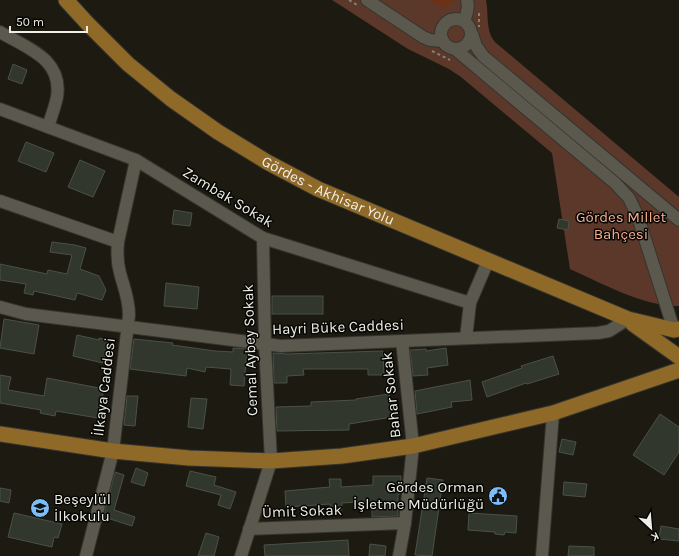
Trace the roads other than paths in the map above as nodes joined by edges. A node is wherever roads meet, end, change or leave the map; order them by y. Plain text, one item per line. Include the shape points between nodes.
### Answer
1 (66, 0) edge
2 (467, 0) edge
3 (364, 4) edge
4 (464, 21) junction
5 (0, 32) edge
6 (472, 34) junction
7 (443, 41) junction
8 (455, 49) junction
9 (0, 109) edge
10 (48, 127) junction
11 (136, 160) junction
12 (0, 201) edge
13 (660, 204) junction
14 (638, 217) junction
15 (679, 220) edge
16 (263, 238) junction
17 (118, 242) junction
18 (488, 261) junction
19 (470, 303) junction
20 (0, 307) edge
21 (628, 320) junction
22 (128, 327) junction
23 (676, 330) edge
24 (466, 338) junction
25 (402, 341) junction
26 (265, 345) junction
27 (674, 353) edge
28 (679, 370) edge
29 (659, 376) junction
30 (553, 413) junction
31 (0, 434) edge
32 (413, 446) junction
33 (113, 451) junction
34 (271, 461) junction
35 (405, 523) junction
36 (249, 529) junction
37 (86, 556) edge
38 (241, 556) edge
39 (399, 556) edge
40 (542, 556) edge

1 - 18 main road, Gördes - Akhisar Yolu via 128,64 171,99 218,132 318,189
2 - 4 street
3 - 7 street via 423,37
4 - 6 street
4 - 7 street via 454,19 446,23 441,32
5 - 10 street via 42,56 51,65 58,86
6 - 8 street via 468,43
6 - 13 street via 483,56
7 - 8 street
8 - 14 street via 615,183 629,198
9 - 10 street, Zambak Sokak
10 - 11 street, Zambak Sokak
11 - 16 street, Zambak Sokak
11 - 17 street, İlkaya Caddesi
12 - 17 street
13 - 14 street via 643,204 638,210
13 - 15 street
14 - 23 street
16 - 19 street, Zambak Sokak
16 - 26 street, Cemal Aybey Sokak
17 - 22 street, İlkaya Caddesi via 117,258 129,302
18 - 19 street
18 - 21 main road, Gördes - Akhisar Yolu
19 - 24 street
20 - 22 street, Hayri Büke Caddesi via 26,314
21 - 23 main road, Gördes - Akhisar Yolu
21 - 24 street, Hayri Büke Caddesi via 609,331 598,333
21 - 27 main road, Gördes - Akhisar Yolu
22 - 26 street, Hayri Büke Caddesi
22 - 33 street, İlkaya Caddesi
23 - 27 main road via 667,332 664,338
24 - 25 street, Hayri Büke Caddesi
25 - 26 street, Hayri Büke Caddesi
25 - 32 street, Bahar Sokak
26 - 34 street, Cemal Aybey Sokak
27 - 29 main road via 672,365
28 - 29 main road
29 - 30 main road
30 - 32 main road
30 - 40 street
31 - 33 main road
32 - 34 main road via 342,456
32 - 35 street, Bahar Sokak
33 - 34 main road via 189,458
33 - 37 street, İlkaya Caddesi
34 - 36 street
35 - 36 street, Ümit Sokak
35 - 39 street, Bahar Sokak
36 - 38 street

